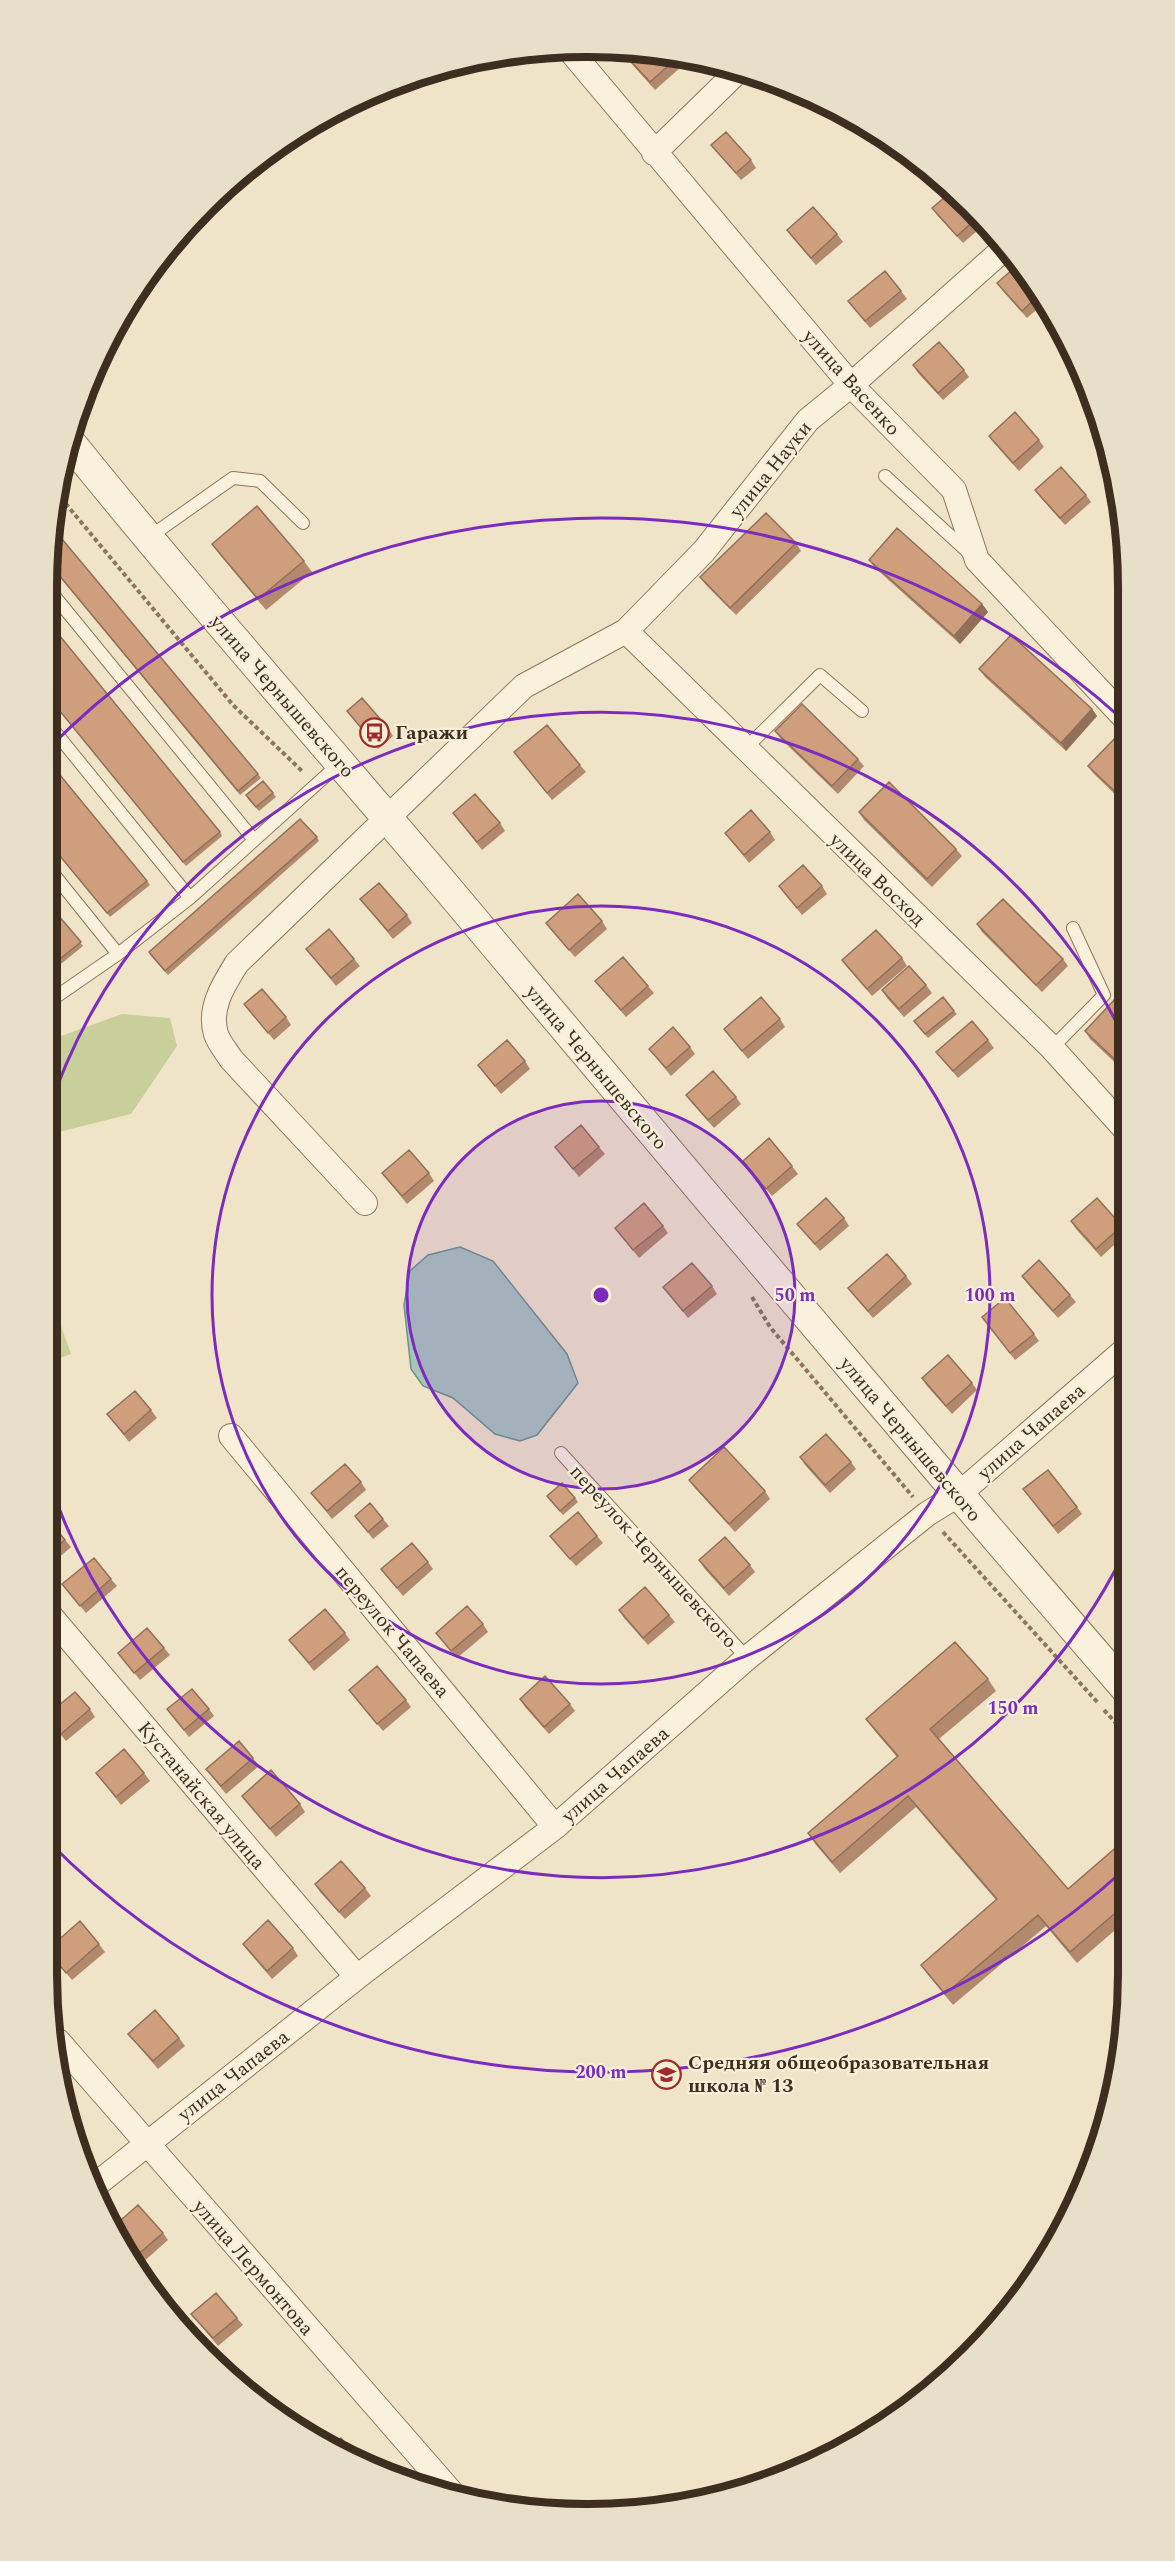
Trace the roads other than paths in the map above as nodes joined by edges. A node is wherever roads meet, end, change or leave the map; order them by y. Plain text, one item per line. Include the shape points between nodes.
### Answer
1 (576, 57) edge
2 (732, 77) edge
3 (654, 153) junction
4 (999, 254) edge
5 (851, 385) junction
6 (75, 449) edge
7 (885, 476) dead end
8 (303, 523) dead end
9 (147, 538) junction
10 (977, 560) junction
11 (57, 600) edge
12 (627, 631) junction
13 (862, 711) dead end
14 (1118, 711) edge
15 (57, 735) edge
16 (745, 749) junction
17 (341, 762) junction
18 (388, 819) junction
19 (254, 840) junction
20 (57, 879) edge
21 (190, 898) junction
22 (1073, 928) dead end
23 (118, 954) junction
24 (57, 996) edge
25 (1052, 1048) junction
26 (1118, 1121) edge
27 (365, 1203) dead end
28 (1118, 1356) edge
29 (231, 1436) dead end
30 (561, 1453) dead end
31 (958, 1495) junction
32 (57, 1625) edge
33 (747, 1658) junction
34 (1118, 1679) edge
35 (555, 1827) junction
36 (357, 1977) junction
37 (63, 2047) edge
38 (145, 2144) junction
39 (99, 2182) edge
40 (444, 2484) edge

1 - 3 street, улица Васенко
2 - 3 street
3 - 5 street, улица Васенко
4 - 5 street, улица Науки
5 - 10 street, улица Васенко via 954,490
5 - 12 street, улица Науки via 808,420 704,551
6 - 9 street, улица Чернышевского
7 - 10 lane
8 - 9 lane via 260,481 234,478
9 - 17 street, улица Чернышевского
10 - 14 street, улица Васенко
11 - 19 lane
12 - 16 street, улица Восход
12 - 18 street, улица Науки via 524,686
13 - 16 lane via 820,675
15 - 21 lane
16 - 25 street, улица Восход
17 - 18 street, улица Чернышевского
17 - 19 lane
18 - 27 street, улица Науки via 237,963 214,1007 216,1034 231,1059
18 - 31 street, улица Чернышевского
19 - 21 lane
20 - 23 lane
21 - 23 lane
22 - 25 lane via 1104,995
23 - 24 lane
25 - 26 street, улица Восход
28 - 31 street, улица Чапаева
29 - 35 street, переулок Чапаева
30 - 33 lane, переулок Чернышевского
31 - 33 street, улица Чапаева via 927,1514
31 - 34 street, улица Чернышевского
32 - 36 street, Кустанайская улица
33 - 35 street, улица Чапаева
35 - 36 street, улица Чапаева
36 - 38 street, улица Чапаева
37 - 38 street, улица Лермонтова
38 - 39 street, улица Чапаева
38 - 40 street, улица Лермонтова

